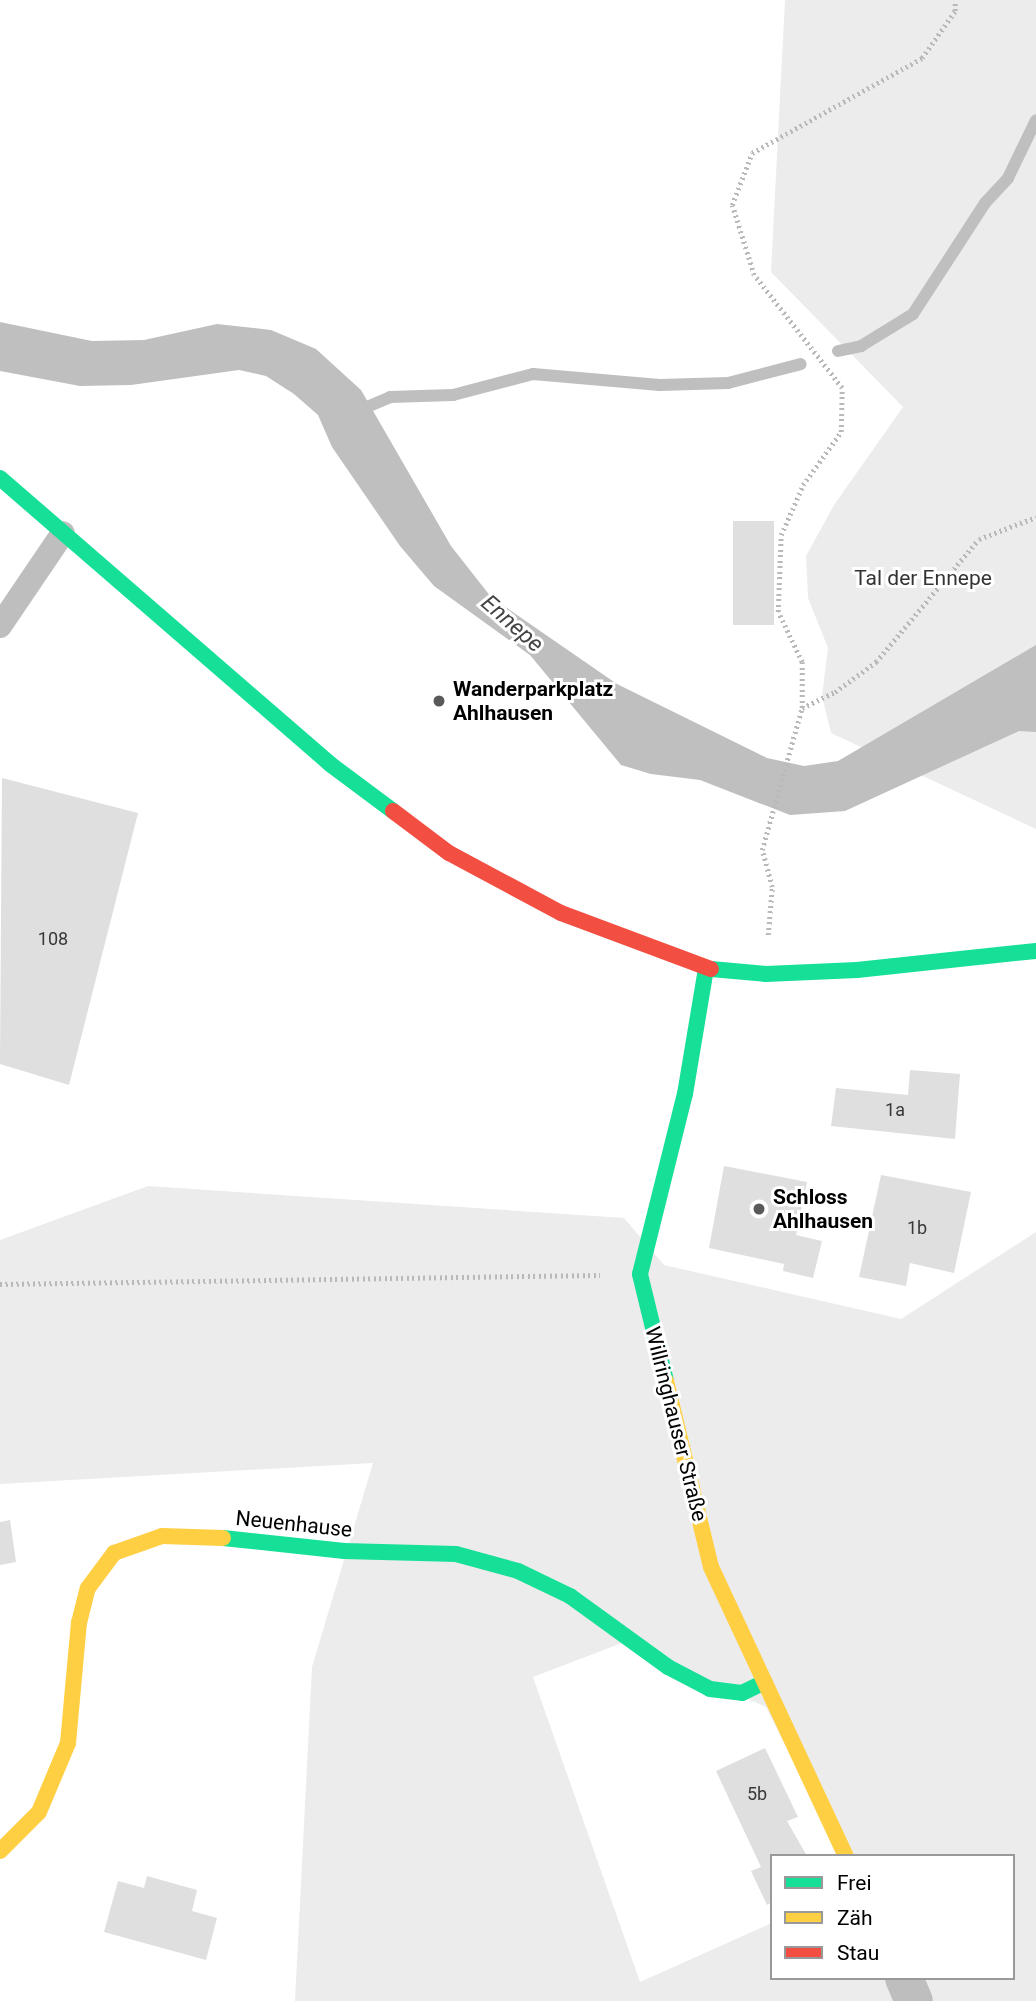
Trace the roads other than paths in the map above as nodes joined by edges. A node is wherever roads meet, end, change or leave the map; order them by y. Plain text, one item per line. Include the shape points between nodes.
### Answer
1 (2, 480) edge
2 (63, 533) junction
3 (0, 626) edge
4 (1036, 951) edge
5 (705, 969) junction
6 (765, 1682) junction
7 (0, 1851) edge
8 (845, 1854) edge
9 (905, 1980) edge
10 (914, 2001) edge

1 - 2 street
2 - 3 lane
2 - 5 street via 330,764 449,853 561,913
4 - 5 street via 857,970 766,974
5 - 6 street, Willringhauser Straße via 685,1094 640,1274 710,1567
6 - 7 street, Neuenhause via 742,1693 710,1689 668,1667 570,1596 518,1571 456,1554 344,1551 262,1540 162,1536 114,1553 88,1588 77,1636 68,1743 39,1812
6 - 8 street, Willringhauser Straße
9 - 10 street

